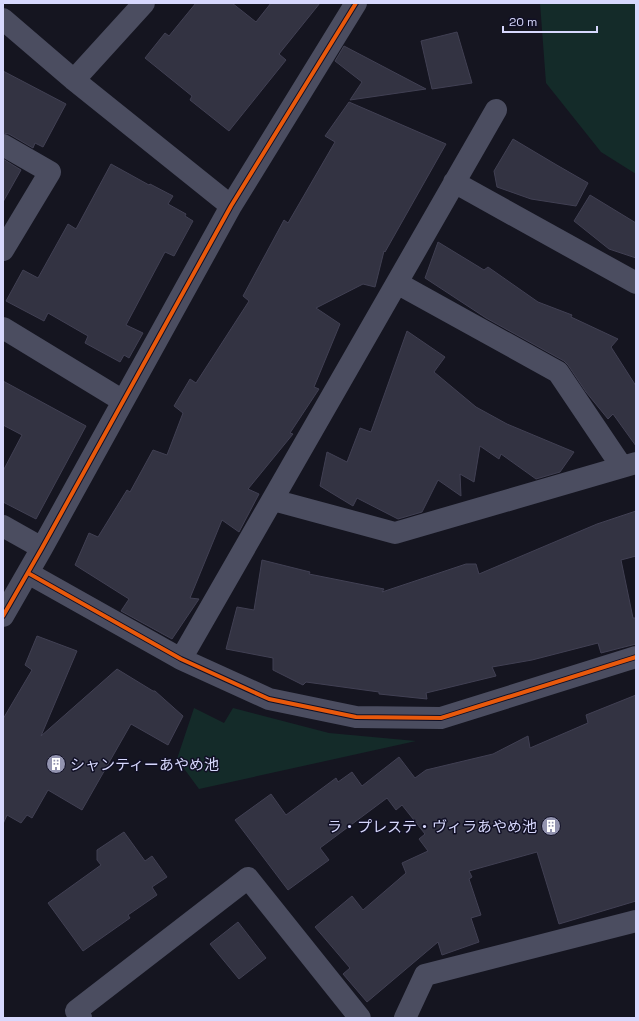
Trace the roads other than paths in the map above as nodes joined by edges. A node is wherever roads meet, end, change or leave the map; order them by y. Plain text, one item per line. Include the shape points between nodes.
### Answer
1 (144, 3) edge
2 (356, 3) edge
3 (3, 19) edge
4 (74, 80) junction
5 (496, 110) dead end
6 (3, 145) edge
7 (454, 182) junction
8 (231, 206) junction
9 (3, 250) edge
10 (397, 283) junction
11 (636, 283) edge
12 (3, 328) edge
13 (124, 401) junction
14 (629, 465) edge
15 (272, 500) junction
16 (3, 526) edge
17 (42, 548) junction
18 (28, 573) junction
19 (3, 616) edge
20 (636, 657) edge
21 (181, 659) junction
22 (636, 921) edge
23 (81, 1018) edge
24 (360, 1018) edge
25 (405, 1018) edge

1 - 4 street
2 - 8 street
3 - 4 street
4 - 8 street
5 - 7 street
6 - 9 street via 50,172
7 - 10 street
7 - 11 street
8 - 13 street
10 - 14 street via 558,372
10 - 15 street
12 - 13 street
13 - 17 street
14 - 15 street via 395,533
15 - 21 street
16 - 17 street
17 - 18 street
18 - 19 street
18 - 21 street
20 - 21 street via 441,718 356,717 269,699
22 - 25 street via 425,975
23 - 24 street via 76,1011 248,878

